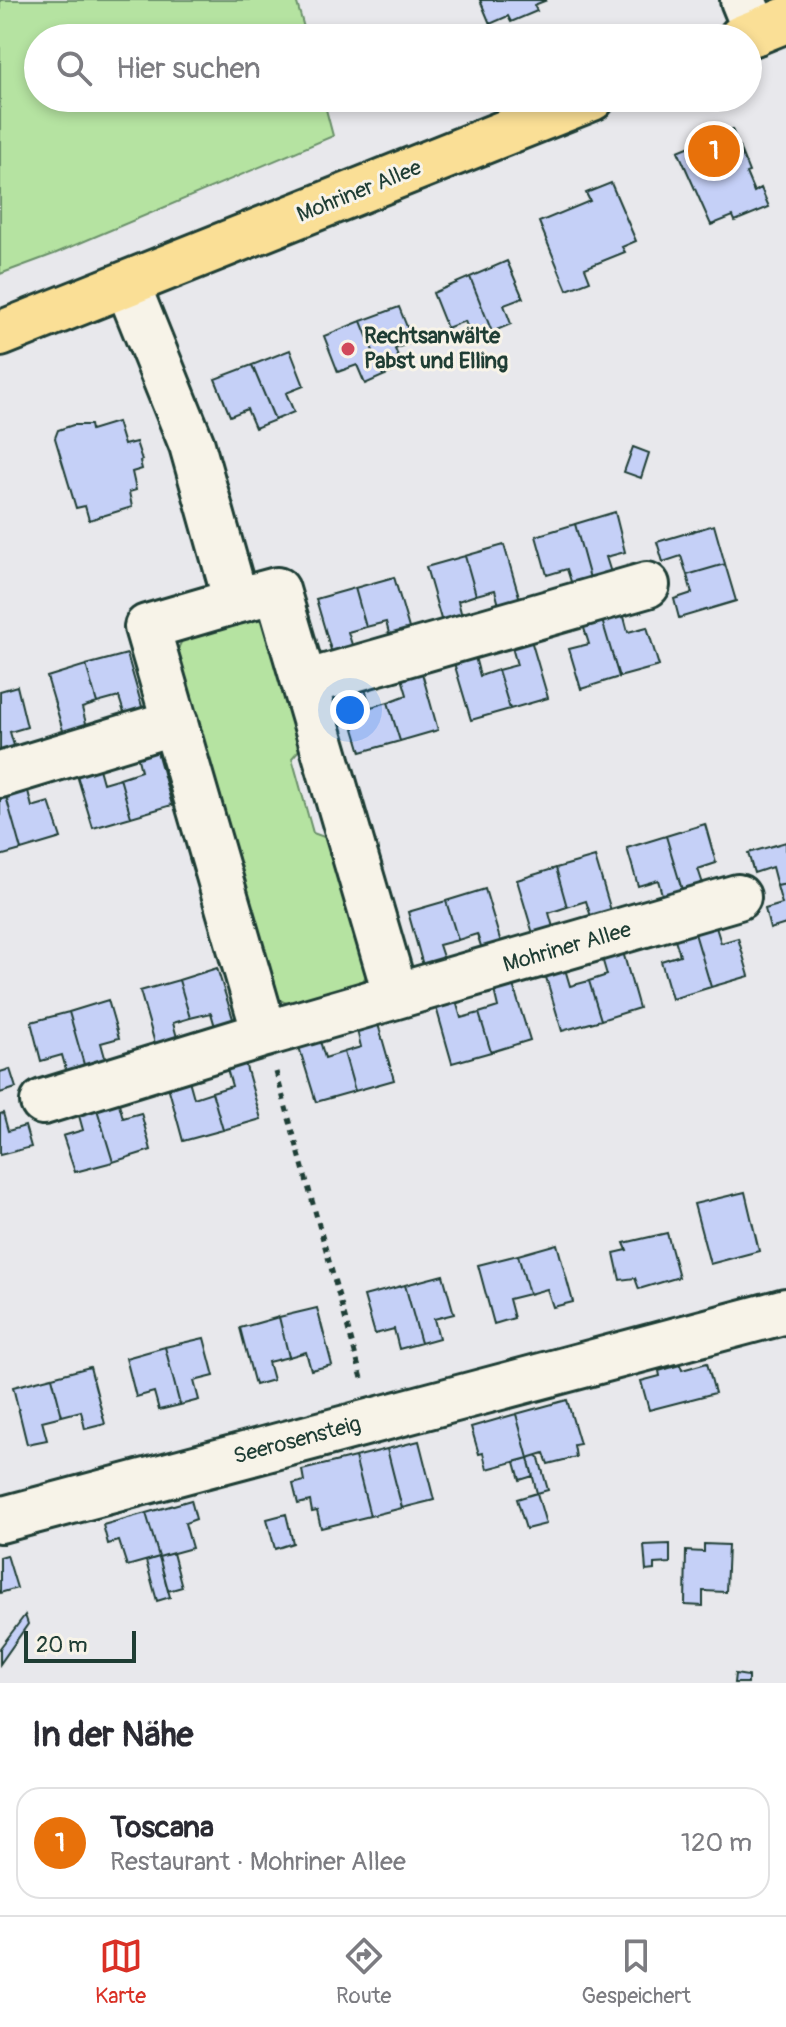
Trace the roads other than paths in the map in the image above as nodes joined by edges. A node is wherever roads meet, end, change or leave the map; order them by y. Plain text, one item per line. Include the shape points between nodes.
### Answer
1 (557, 112) edge
2 (127, 284) junction
3 (0, 334) edge
4 (647, 585) dead end
5 (236, 601) junction
6 (305, 683) junction
7 (175, 722) junction
8 (0, 775) edge
9 (738, 897) dead end
10 (396, 996) junction
11 (265, 1034) junction
12 (43, 1102) dead end
13 (786, 1311) edge
14 (594, 1361) junction
15 (10, 1506) edge

1 - 2 main road, Mohriner Allee
2 - 3 main road, Mohriner Allee
2 - 5 street via 192,445
4 - 6 street
5 - 6 street via 277,590
5 - 7 street via 147,627
6 - 10 street
7 - 8 street
7 - 11 street
9 - 10 street, Mohriner Allee
10 - 11 street, Mohriner Allee
11 - 12 street, Mohriner Allee
13 - 14 street, Seerosensteig
14 - 15 street, Seerosensteig
14 - 15 street, Seerosensteig via 579,1340 367,1394

